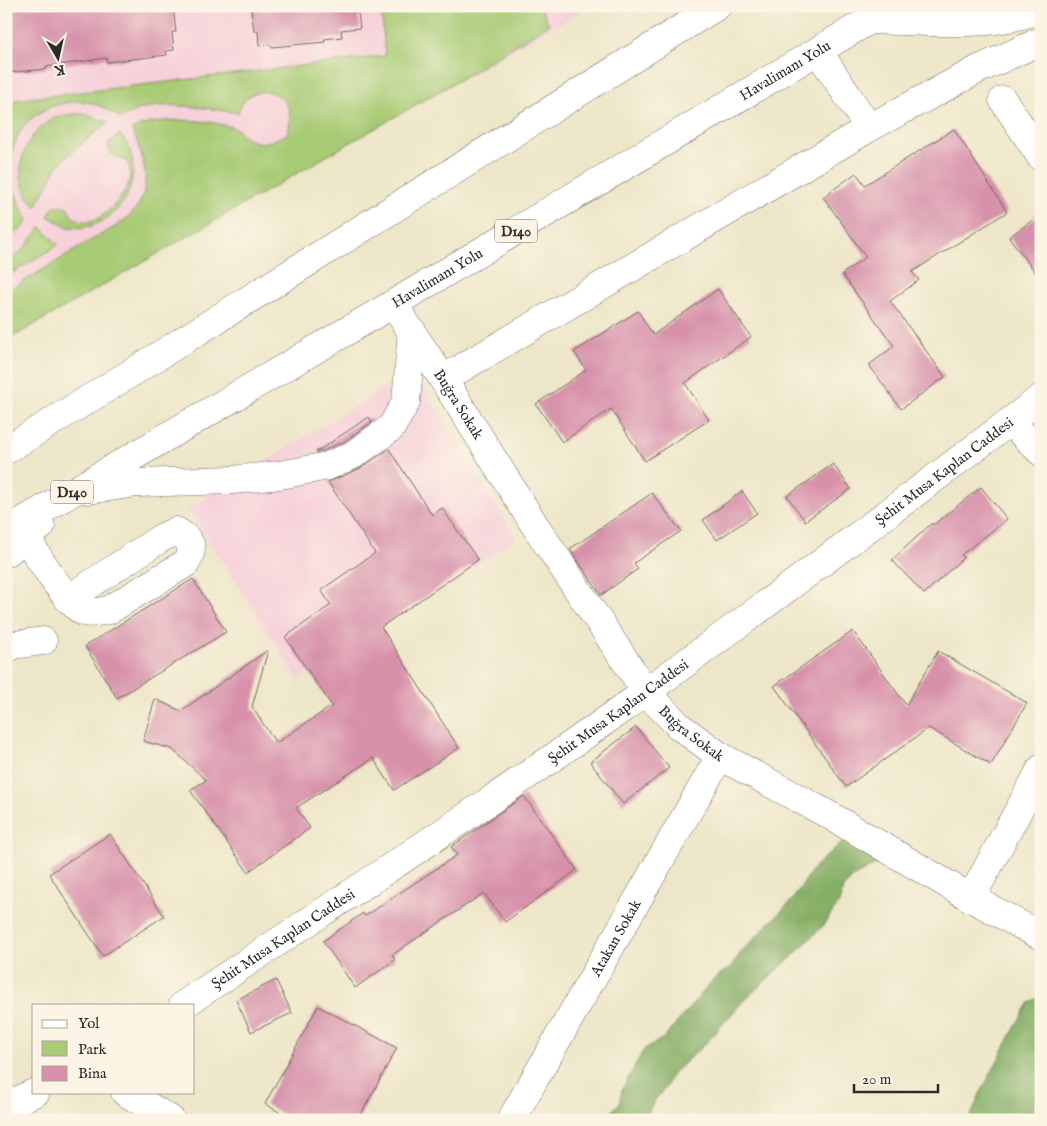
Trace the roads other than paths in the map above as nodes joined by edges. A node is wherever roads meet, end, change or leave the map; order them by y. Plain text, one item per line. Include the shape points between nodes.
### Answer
1 (718, 6) edge
2 (1041, 9) edge
3 (881, 13) edge
4 (1041, 41) edge
5 (818, 51) junction
6 (1003, 100) dead end
7 (869, 128) junction
8 (1041, 157) edge
9 (393, 304) junction
10 (412, 331) junction
11 (144, 365) junction
12 (443, 379) junction
13 (1041, 398) edge
14 (1010, 422) junction
15 (6, 429) edge
16 (6, 450) edge
17 (1041, 452) edge
18 (138, 453) junction
19 (88, 490) junction
20 (13, 541) edge
21 (68, 599) dead end
22 (43, 641) dead end
23 (6, 649) edge
24 (646, 692) junction
25 (720, 756) junction
26 (1041, 769) edge
27 (971, 898) junction
28 (1041, 936) edge
29 (184, 1004) edge
30 (32, 1094) edge
31 (128, 1094) edge
32 (6, 1106) edge
33 (171, 1120) edge
34 (511, 1120) edge

1 - 11 main road
2 - 3 main road via 994,20
3 - 5 main road, Havalimanı Yolu / D140
4 - 7 main road via 979,69
5 - 7 main road
5 - 9 main road, Havalimanı Yolu / D140
6 - 8 main road
7 - 12 main road
9 - 10 main road, Buğra Sokak
9 - 18 main road, Havalimanı Yolu / D140
10 - 12 main road, Buğra Sokak
10 - 19 main road via 406,402 391,428 354,455 328,466 280,475 137,483
11 - 15 main road
11 - 16 main road
12 - 24 main road, Buğra Sokak via 534,524
13 - 14 main road, Şehit Musa Kaplan Caddesi
14 - 17 main road
14 - 24 main road, Şehit Musa Kaplan Caddesi
18 - 19 main road
18 - 20 main road, Havalimanı Yolu / D140
19 - 20 main road
20 - 21 main road
22 - 23 main road
24 - 25 main road, Buğra Sokak via 679,726
24 - 29 main road, Şehit Musa Kaplan Caddesi via 516,783
25 - 27 main road, Buğra Sokak via 830,815
25 - 34 main road, Atakan Sokak
26 - 27 main road
27 - 28 main road, Buğra Sokak
30 - 32 main road
31 - 33 main road

